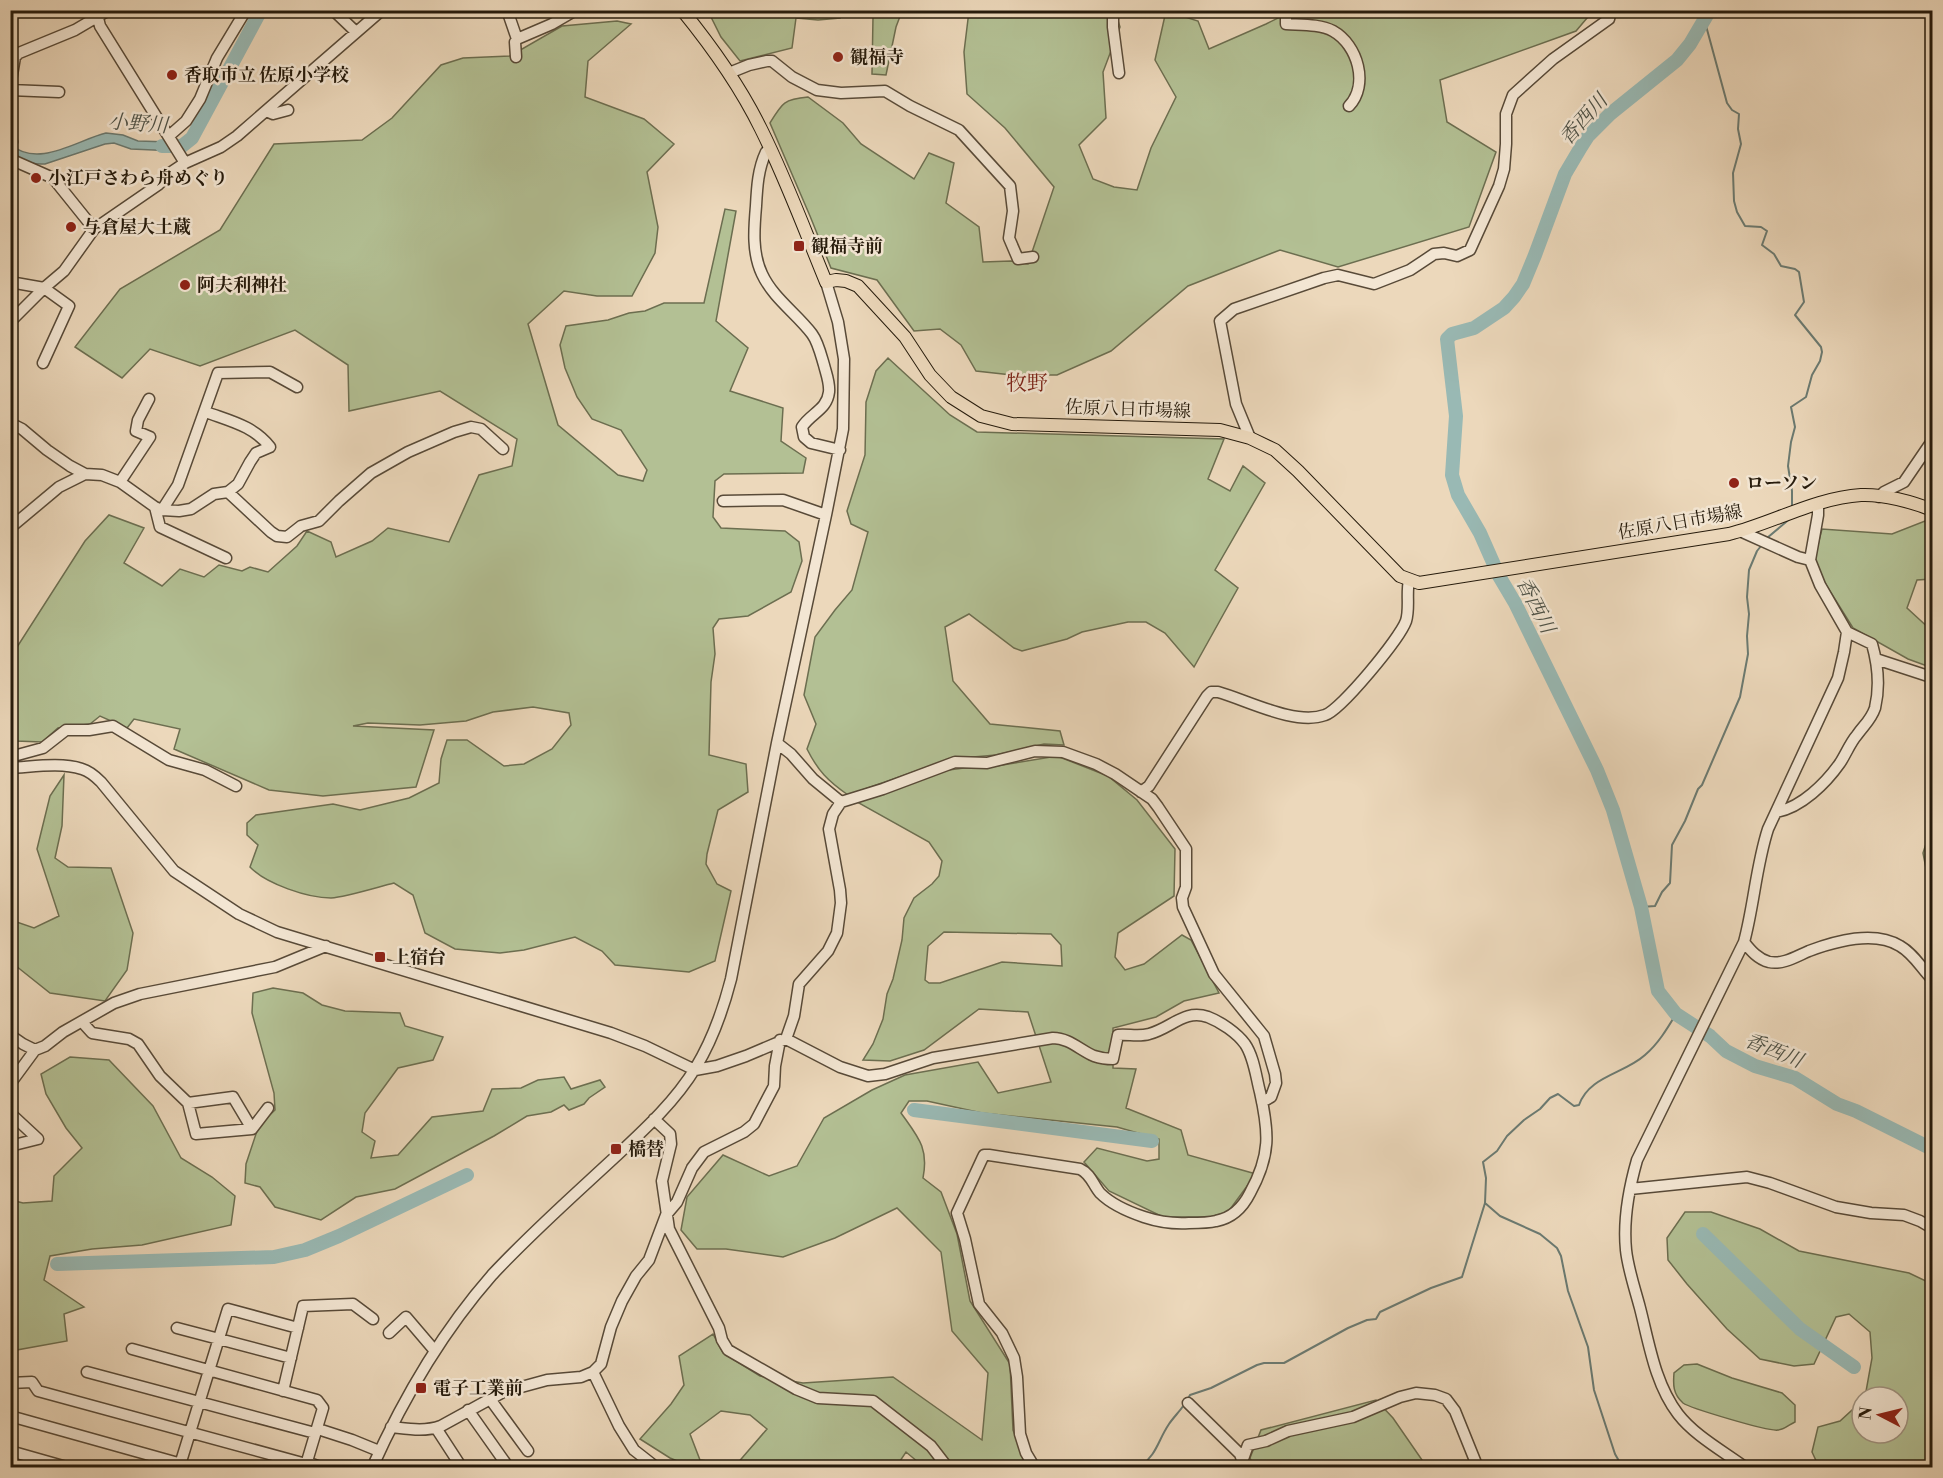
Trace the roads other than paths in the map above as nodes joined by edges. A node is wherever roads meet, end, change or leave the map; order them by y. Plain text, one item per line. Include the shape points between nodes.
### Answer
1 (109, 10) edge
2 (246, 10) edge
3 (333, 10) edge
4 (382, 10) edge
5 (507, 10) edge
6 (576, 10) edge
7 (682, 10) edge
8 (1113, 10) edge
9 (1286, 10) edge
10 (1611, 10) edge
11 (95, 14) edge
12 (356, 32) junction
13 (517, 39) junction
14 (516, 57) dead end
15 (729, 73) junction
16 (1119, 73) dead end
17 (10, 89) edge
18 (59, 92) dead end
19 (1349, 106) dead end
20 (288, 110) dead end
21 (266, 111) junction
22 (171, 139) junction
23 (771, 150) junction
24 (10, 159) edge
25 (185, 164) junction
26 (94, 229) junction
27 (1033, 257) dead end
28 (10, 282) edge
29 (826, 282) junction
30 (44, 288) junction
31 (10, 322) edge
32 (43, 363) dead end
33 (297, 387) dead end
34 (149, 399) dead end
35 (206, 412) junction
36 (10, 423) edge
37 (1250, 438) junction
38 (1932, 441) edge
39 (503, 449) dead end
40 (840, 450) junction
41 (85, 474) junction
42 (120, 482) junction
43 (228, 492) junction
44 (1879, 497) junction
45 (723, 501) dead end
46 (1818, 504) junction
47 (158, 508) junction
48 (1932, 510) edge
49 (826, 515) junction
50 (10, 528) edge
51 (1740, 531) junction
52 (226, 558) dead end
53 (1810, 560) junction
54 (1409, 580) junction
55 (1847, 632) junction
56 (1876, 659) junction
57 (1932, 675) edge
58 (777, 742) junction
59 (10, 757) edge
60 (10, 768) edge
61 (236, 786) dead end
62 (1142, 792) junction
63 (841, 801) junction
64 (1776, 812) junction
65 (1744, 942) junction
66 (326, 946) junction
67 (1932, 979) edge
68 (82, 1022) junction
69 (10, 1035) edge
70 (783, 1039) junction
71 (35, 1050) junction
72 (695, 1070) junction
73 (10, 1084) edge
74 (1262, 1102) junction
75 (188, 1103) junction
76 (267, 1108) dead end
77 (10, 1113) edge
78 (654, 1119) junction
79 (252, 1129) junction
80 (10, 1146) edge
81 (1630, 1189) junction
82 (666, 1215) junction
83 (1932, 1228) edge
84 (373, 1319) dead end
85 (177, 1328) dead end
86 (298, 1328) junction
87 (389, 1333) dead end
88 (219, 1339) junction
89 (132, 1349) dead end
90 (435, 1351) junction
91 (291, 1358) junction
92 (209, 1370) junction
93 (87, 1372) dead end
94 (593, 1372) junction
95 (10, 1383) edge
96 (283, 1391) junction
97 (490, 1399) junction
98 (199, 1402) junction
99 (1188, 1403) dead end
100 (468, 1410) junction
101 (10, 1416) edge
102 (391, 1427) junction
103 (436, 1428) junction
104 (316, 1431) junction
105 (191, 1432) junction
106 (10, 1451) edge
107 (379, 1451) junction
108 (528, 1451) dead end
109 (1244, 1463) edge
110 (306, 1464) edge
111 (180, 1465) edge
112 (70, 1467) edge
113 (196, 1467) edge
114 (323, 1467) edge
115 (372, 1467) edge
116 (462, 1467) edge
117 (509, 1467) edge
118 (657, 1467) edge
119 (948, 1467) edge
120 (1035, 1467) edge
121 (1478, 1467) edge
122 (1746, 1467) edge

1 - 11 street
2 - 22 street via 217,58 200,99
3 - 12 street
4 - 12 street
5 - 13 street
6 - 13 street
7 - 15 main road
8 - 16 street
9 - 19 street via 1286,24 1326,28 1343,39 1352,51 1359,75 1356,95
10 - 37 street via 1609,19 1553,58 1513,95 1506,114 1504,169 1499,186 1466,252 1434,254 1410,270 1374,284 1338,275 1324,278 1234,309 1220,321 1236,404
11 - 17 street via 75,30 19,53
11 - 22 street
12 - 21 street
13 - 14 street
15 - 23 main road
15 - 27 street via 772,61 817,90 885,91 959,130 1010,186 1009,238 1018,259
17 - 18 street
20 - 21 street via 273,114
21 - 25 street via 221,147
22 - 25 street
23 - 29 main road
23 - 40 street via 760,164 753,233 758,260 762,275 776,295 814,336 827,375 829,392 822,410 808,417 802,427 804,437 811,443
24 - 26 street via 53,178
25 - 26 street
26 - 30 street via 64,271
28 - 30 street
29 - 37 main road, 佐原八日市場線 via 846,281 858,286 905,337 941,388 981,416 1012,424 1220,430
29 - 40 street via 844,359
30 - 31 street
30 - 32 street via 69,306
33 - 35 street via 270,372 218,374
34 - 42 street via 136,431 150,437
35 - 43 street via 249,428 270,447 256,453 238,484
35 - 47 street via 178,485
36 - 41 street
37 - 54 main road, 佐原八日市場線 via 1275,450 1299,471 1400,576
38 - 44 street via 1904,482
39 - 43 street via 481,429 471,427 454,432 371,473 319,521 301,526 287,537 271,532
40 - 49 street
41 - 42 street
41 - 50 street via 59,488
42 - 47 street
43 - 47 street via 214,494 191,509
44 - 46 main road, 佐原八日市場線 via 1863,495
44 - 48 main road, 佐原八日市場線
45 - 49 street via 783,500
46 - 51 main road, 佐原八日市場線
46 - 53 street
47 - 52 street via 160,527
49 - 58 street
51 - 53 street
51 - 54 main road, 佐原八日市場線 via 1430,582
53 - 55 street
54 - 62 street via 1403,628 1334,710 1325,716 1298,716 1211,692
55 - 56 street via 1872,644
55 - 64 street via 1838,678
56 - 57 street
56 - 64 street via 1878,689 1869,722 1823,783 1787,810
58 - 63 street
58 - 72 street via 731,979 721,1016
59 - 61 street via 43,748 66,730 113,726 169,760 205,770
60 - 66 street via 67,767 92,774 174,871 256,924
62 - 63 street via 1096,764 1063,752 1035,751 987,763 955,762
62 - 74 street via 1152,799 1186,849 1183,907 1203,952 1221,985 1264,1036 1276,1083 1271,1096
63 - 70 street via 829,829 841,903 837,933 828,951 799,984 794,1016
64 - 65 street via 1763,845
65 - 67 street via 1771,962 1839,942 1884,940 1899,945
65 - 81 street via 1637,1160
66 - 68 street via 275,967 140,994
66 - 72 street via 611,1033
68 - 71 street
68 - 75 street via 92,1033 138,1044 160,1076
69 - 71 street
70 - 72 street via 746,1056
70 - 74 street via 840,1067 875,1076 933,1058 1053,1038 1094,1056 1113,1059 1118,1035 1142,1036 1192,1014 1221,1023 1246,1045
70 - 82 street via 774,1086 754,1124 700,1155 677,1202
71 - 73 street
72 - 78 street
74 - 120 street via 1267,1137 1260,1175 1239,1209 1217,1221 1169,1224 1131,1212 1100,1192 1086,1172 1075,1167 984,1155 957,1213 979,1304 1002,1333 1014,1358 1020,1434
75 - 79 street via 233,1097
75 - 79 street via 196,1134
76 - 79 street
77 - 80 street via 38,1139
78 - 82 street via 670,1134 672,1144 662,1181
78 - 90 street via 491,1277
81 - 83 street via 1748,1177 1836,1207 1904,1215
81 - 122 street via 1626,1250 1665,1393 1688,1425
82 - 94 street via 649,1260 622,1300 601,1364
82 - 119 street via 669,1229 728,1350 818,1398 873,1401 931,1446
84 - 86 street via 353,1304 303,1306
85 - 88 street
86 - 88 street via 228,1309
86 - 91 street
87 - 90 street via 406,1317
88 - 91 street
88 - 92 street
89 - 92 street
90 - 102 street
91 - 96 street
92 - 96 street
92 - 98 street
93 - 98 street
94 - 97 street via 533,1384
94 - 118 street via 634,1450
95 - 105 street via 32,1382 38,1391
96 - 104 street via 317,1401 324,1408
97 - 100 street
97 - 108 street
98 - 104 street
98 - 105 street
99 - 109 street
100 - 103 street
100 - 117 street
101 - 111 street
102 - 103 street
102 - 107 street
103 - 116 street
104 - 107 street
104 - 110 street
105 - 110 street
105 - 111 street
106 - 112 street
107 - 115 street
109 - 121 street via 1248,1445 1266,1442 1288,1431 1353,1417 1416,1393 1446,1399 1455,1411
110 - 114 street
111 - 113 street

